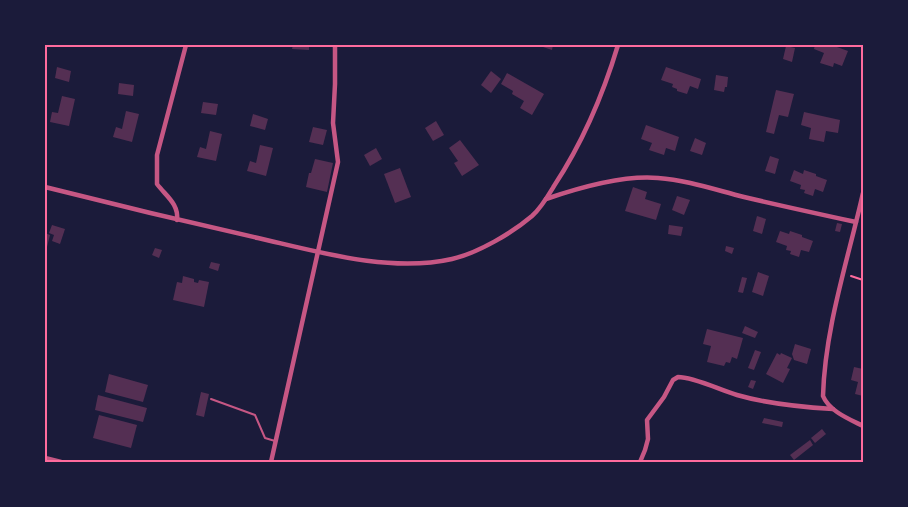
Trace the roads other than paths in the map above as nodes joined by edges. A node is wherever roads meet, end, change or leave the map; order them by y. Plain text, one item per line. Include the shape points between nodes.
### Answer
1 (186, 45) edge
2 (335, 45) edge
3 (618, 45) edge
4 (45, 187) edge
5 (863, 193) edge
6 (546, 199) junction
7 (177, 220) junction
8 (856, 222) junction
9 (317, 252) junction
10 (211, 399) dead end
11 (833, 409) junction
12 (863, 426) edge
13 (276, 441) junction
14 (45, 458) edge
15 (61, 462) edge
16 (271, 462) edge
17 (640, 462) edge

1 - 7 street via 157,155 157,184 175,205
2 - 9 street via 333,122 338,162
3 - 6 street via 585,133
4 - 7 street
5 - 8 street
6 - 8 street via 601,184 658,178
6 - 9 street via 520,225 473,252 452,259 415,263 354,260
7 - 9 street
8 - 11 street via 842,274 824,386 823,396
9 - 13 street
10 - 13 lane via 255,415 266,438
11 - 12 street
11 - 17 street via 766,402 678,377 651,412 646,450
13 - 16 street
14 - 15 street

